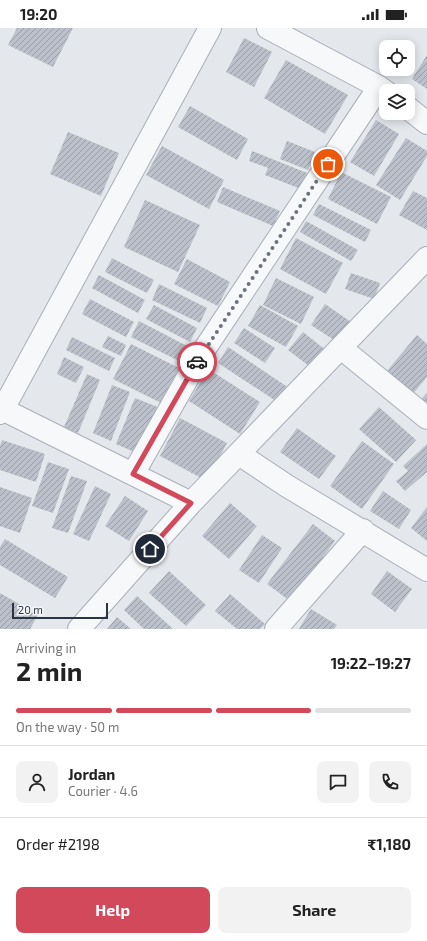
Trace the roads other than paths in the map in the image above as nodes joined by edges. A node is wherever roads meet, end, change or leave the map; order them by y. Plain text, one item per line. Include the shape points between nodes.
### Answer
1 (210, 28) edge
2 (268, 28) edge
3 (379, 87) edge
4 (379, 93) edge
5 (415, 114) edge
6 (427, 123) edge
7 (427, 258) edge
8 (341, 348) junction
9 (1, 410) edge
10 (427, 418) edge
11 (239, 454) junction
12 (133, 474) junction
13 (191, 503) junction
14 (363, 530) junction
15 (427, 570) edge
16 (79, 629) edge
17 (276, 629) edge

1 - 9 street
2 - 3 street
4 - 12 street via 200,356
5 - 6 street
7 - 8 street
8 - 10 street
8 - 11 street
9 - 12 street
11 - 13 street
11 - 14 street via 287,486
12 - 13 street
13 - 16 street
14 - 15 street
14 - 17 street

